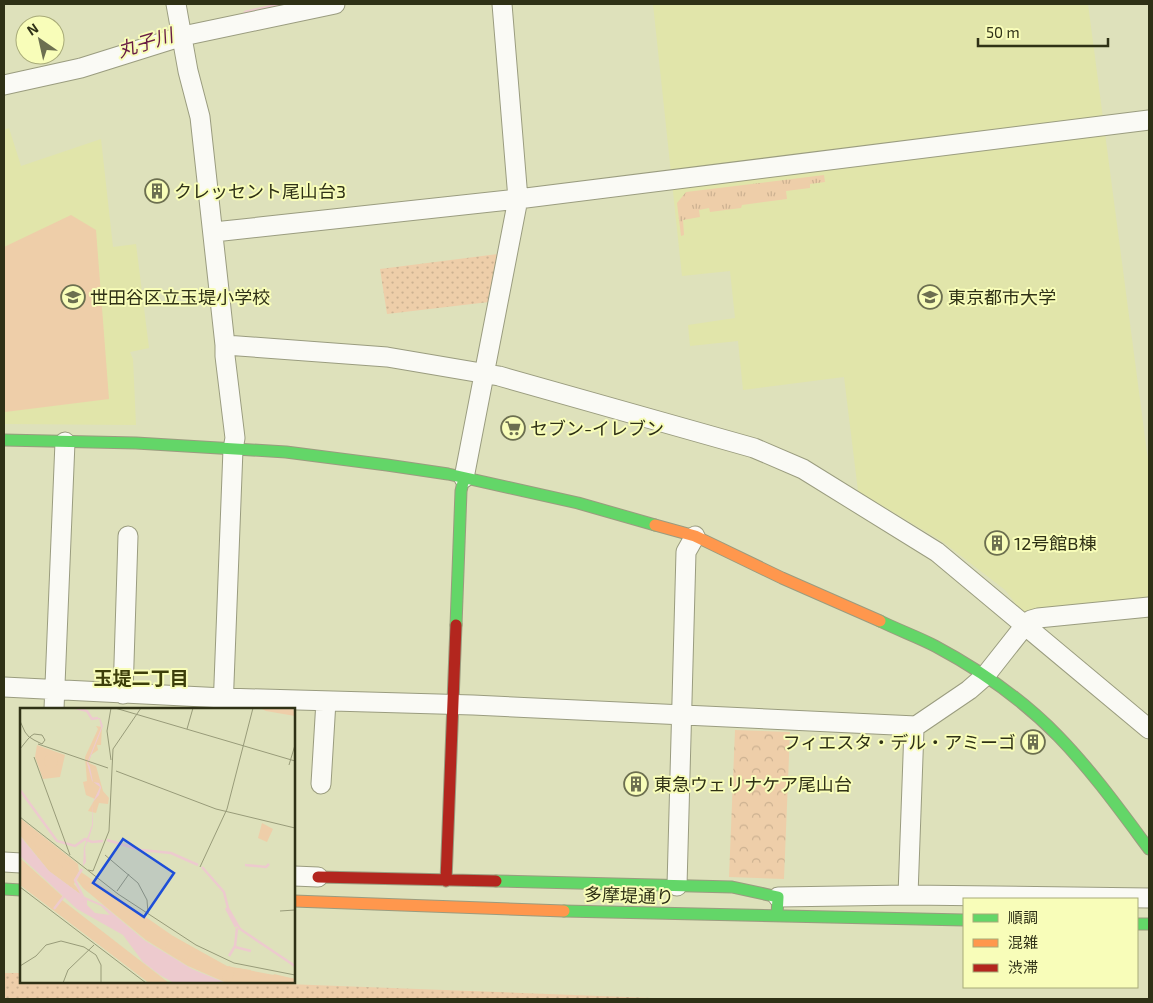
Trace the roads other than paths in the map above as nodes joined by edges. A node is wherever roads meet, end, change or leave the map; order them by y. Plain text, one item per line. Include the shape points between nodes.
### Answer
1 (335, 4) edge
2 (502, 4) edge
3 (180, 22) edge
4 (4, 85) edge
5 (1149, 120) edge
6 (518, 199) junction
7 (214, 232) junction
8 (225, 345) junction
9 (484, 373) junction
10 (4, 440) edge
11 (66, 442) junction
12 (234, 449) junction
13 (464, 478) junction
14 (128, 536) dead end
15 (695, 536) junction
16 (1149, 607) edge
17 (1026, 624) junction
18 (985, 676) junction
19 (4, 687) edge
20 (55, 689) junction
21 (123, 694) junction
22 (326, 701) junction
23 (224, 704) edge
24 (453, 704) junction
25 (54, 708) edge
26 (683, 715) junction
27 (916, 726) junction
28 (1149, 729) edge
29 (321, 784) dead end
30 (1149, 849) edge
31 (4, 862) edge
32 (20, 863) edge
33 (295, 876) edge
34 (318, 877) joint
35 (446, 881) junction
36 (677, 886) junction
37 (4, 889) edge
38 (20, 890) edge
39 (908, 895) junction
40 (778, 897) junction
41 (1149, 898) edge
42 (295, 902) edge
43 (777, 916) junction
44 (963, 920) edge

1 - 3 street
2 - 6 street
3 - 4 street via 81,68
3 - 7 street via 200,117
5 - 6 street
6 - 7 street
6 - 9 street
7 - 8 street
8 - 9 street via 387,357
8 - 12 street via 236,438
9 - 13 street
9 - 17 street via 754,448 803,469 937,552
10 - 11 street
11 - 12 street
11 - 20 street
12 - 13 street via 286,452
12 - 23 street
13 - 15 street via 578,503
13 - 24 street
14 - 21 street
15 - 18 street via 935,646
15 - 26 street via 686,552
16 - 17 street via 1038,618
17 - 18 street
17 - 28 street
18 - 27 street
18 - 30 street via 1023,704 1063,741
19 - 20 street
20 - 21 street
20 - 25 street
21 - 23 street
22 - 23 street
22 - 24 street
22 - 29 street
24 - 26 street
24 - 35 street
26 - 27 street
26 - 36 street
27 - 39 street
31 - 32 street
33 - 34 street
34 - 35 street
35 - 36 street
36 - 40 street via 732,887
37 - 38 street
39 - 40 street
39 - 41 street
40 - 43 street
42 - 43 street, 多摩堤通り
43 - 44 street, 多摩堤通り

